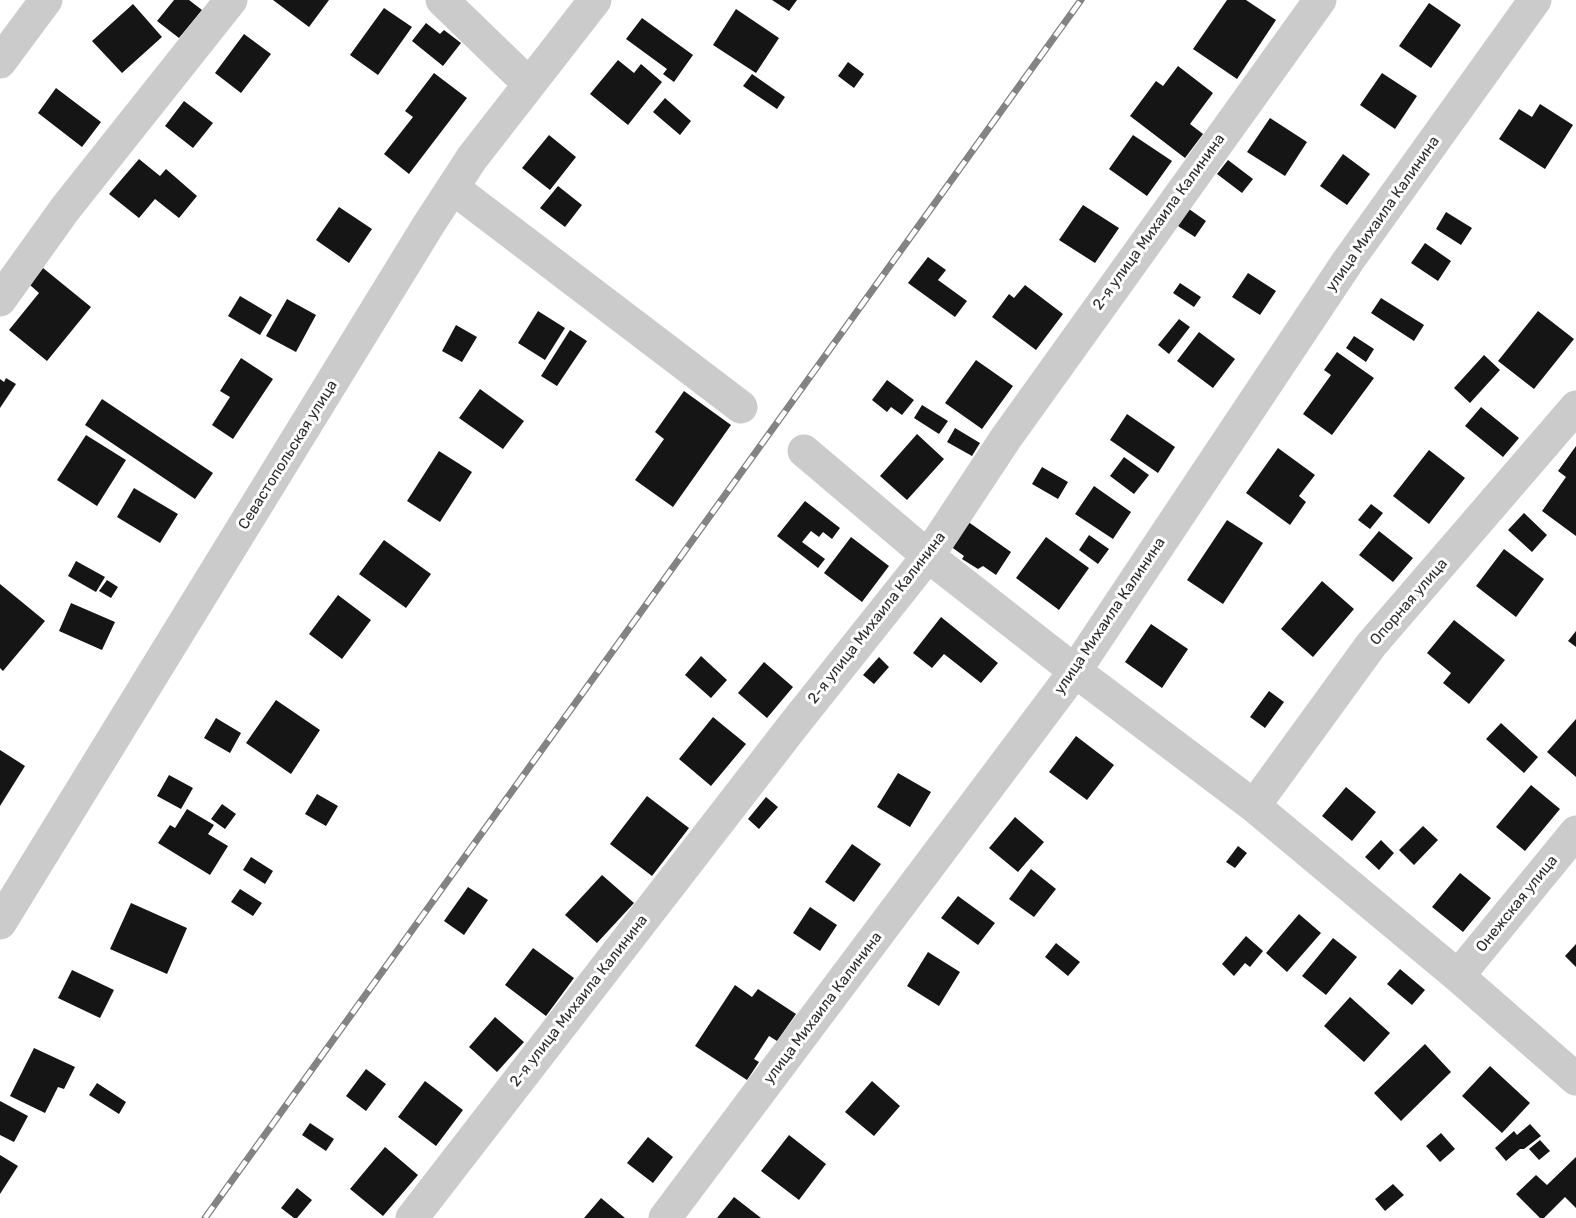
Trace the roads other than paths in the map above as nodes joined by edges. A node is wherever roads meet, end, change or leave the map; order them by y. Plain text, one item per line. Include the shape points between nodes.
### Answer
1 (46, 0) edge
2 (231, 0) edge
3 (442, 0) edge
4 (596, 0) edge
5 (1320, 0) edge
6 (1535, 0) edge
7 (0, 62) edge
8 (529, 84) junction
9 (453, 188) junction
10 (0, 300) edge
11 (741, 407) dead end
12 (1576, 407) edge
13 (804, 451) dead end
14 (928, 556) junction
15 (1074, 671) junction
16 (1254, 806) junction
17 (1576, 832) edge
18 (0, 923) edge
19 (1458, 976) junction
20 (1576, 1078) edge
21 (412, 1218) edge
22 (665, 1218) edge

1 - 7 street
2 - 10 street via 65,209
3 - 8 street
4 - 8 street, Севастопольская улица
5 - 14 street, 2-я улица Михаила Калинина via 1006,438
6 - 15 street, улица Михаила Калинина via 1348,261
8 - 9 street, Севастопольская улица
9 - 11 street
9 - 18 street, Севастопольская улица
12 - 16 street, Опорная улица via 1371,645
13 - 14 street
14 - 15 street
14 - 21 street, 2-я улица Михаила Калинина
15 - 16 street
15 - 22 street, улица Михаила Калинина
16 - 19 street
17 - 19 street, Онежская улица
19 - 20 street

